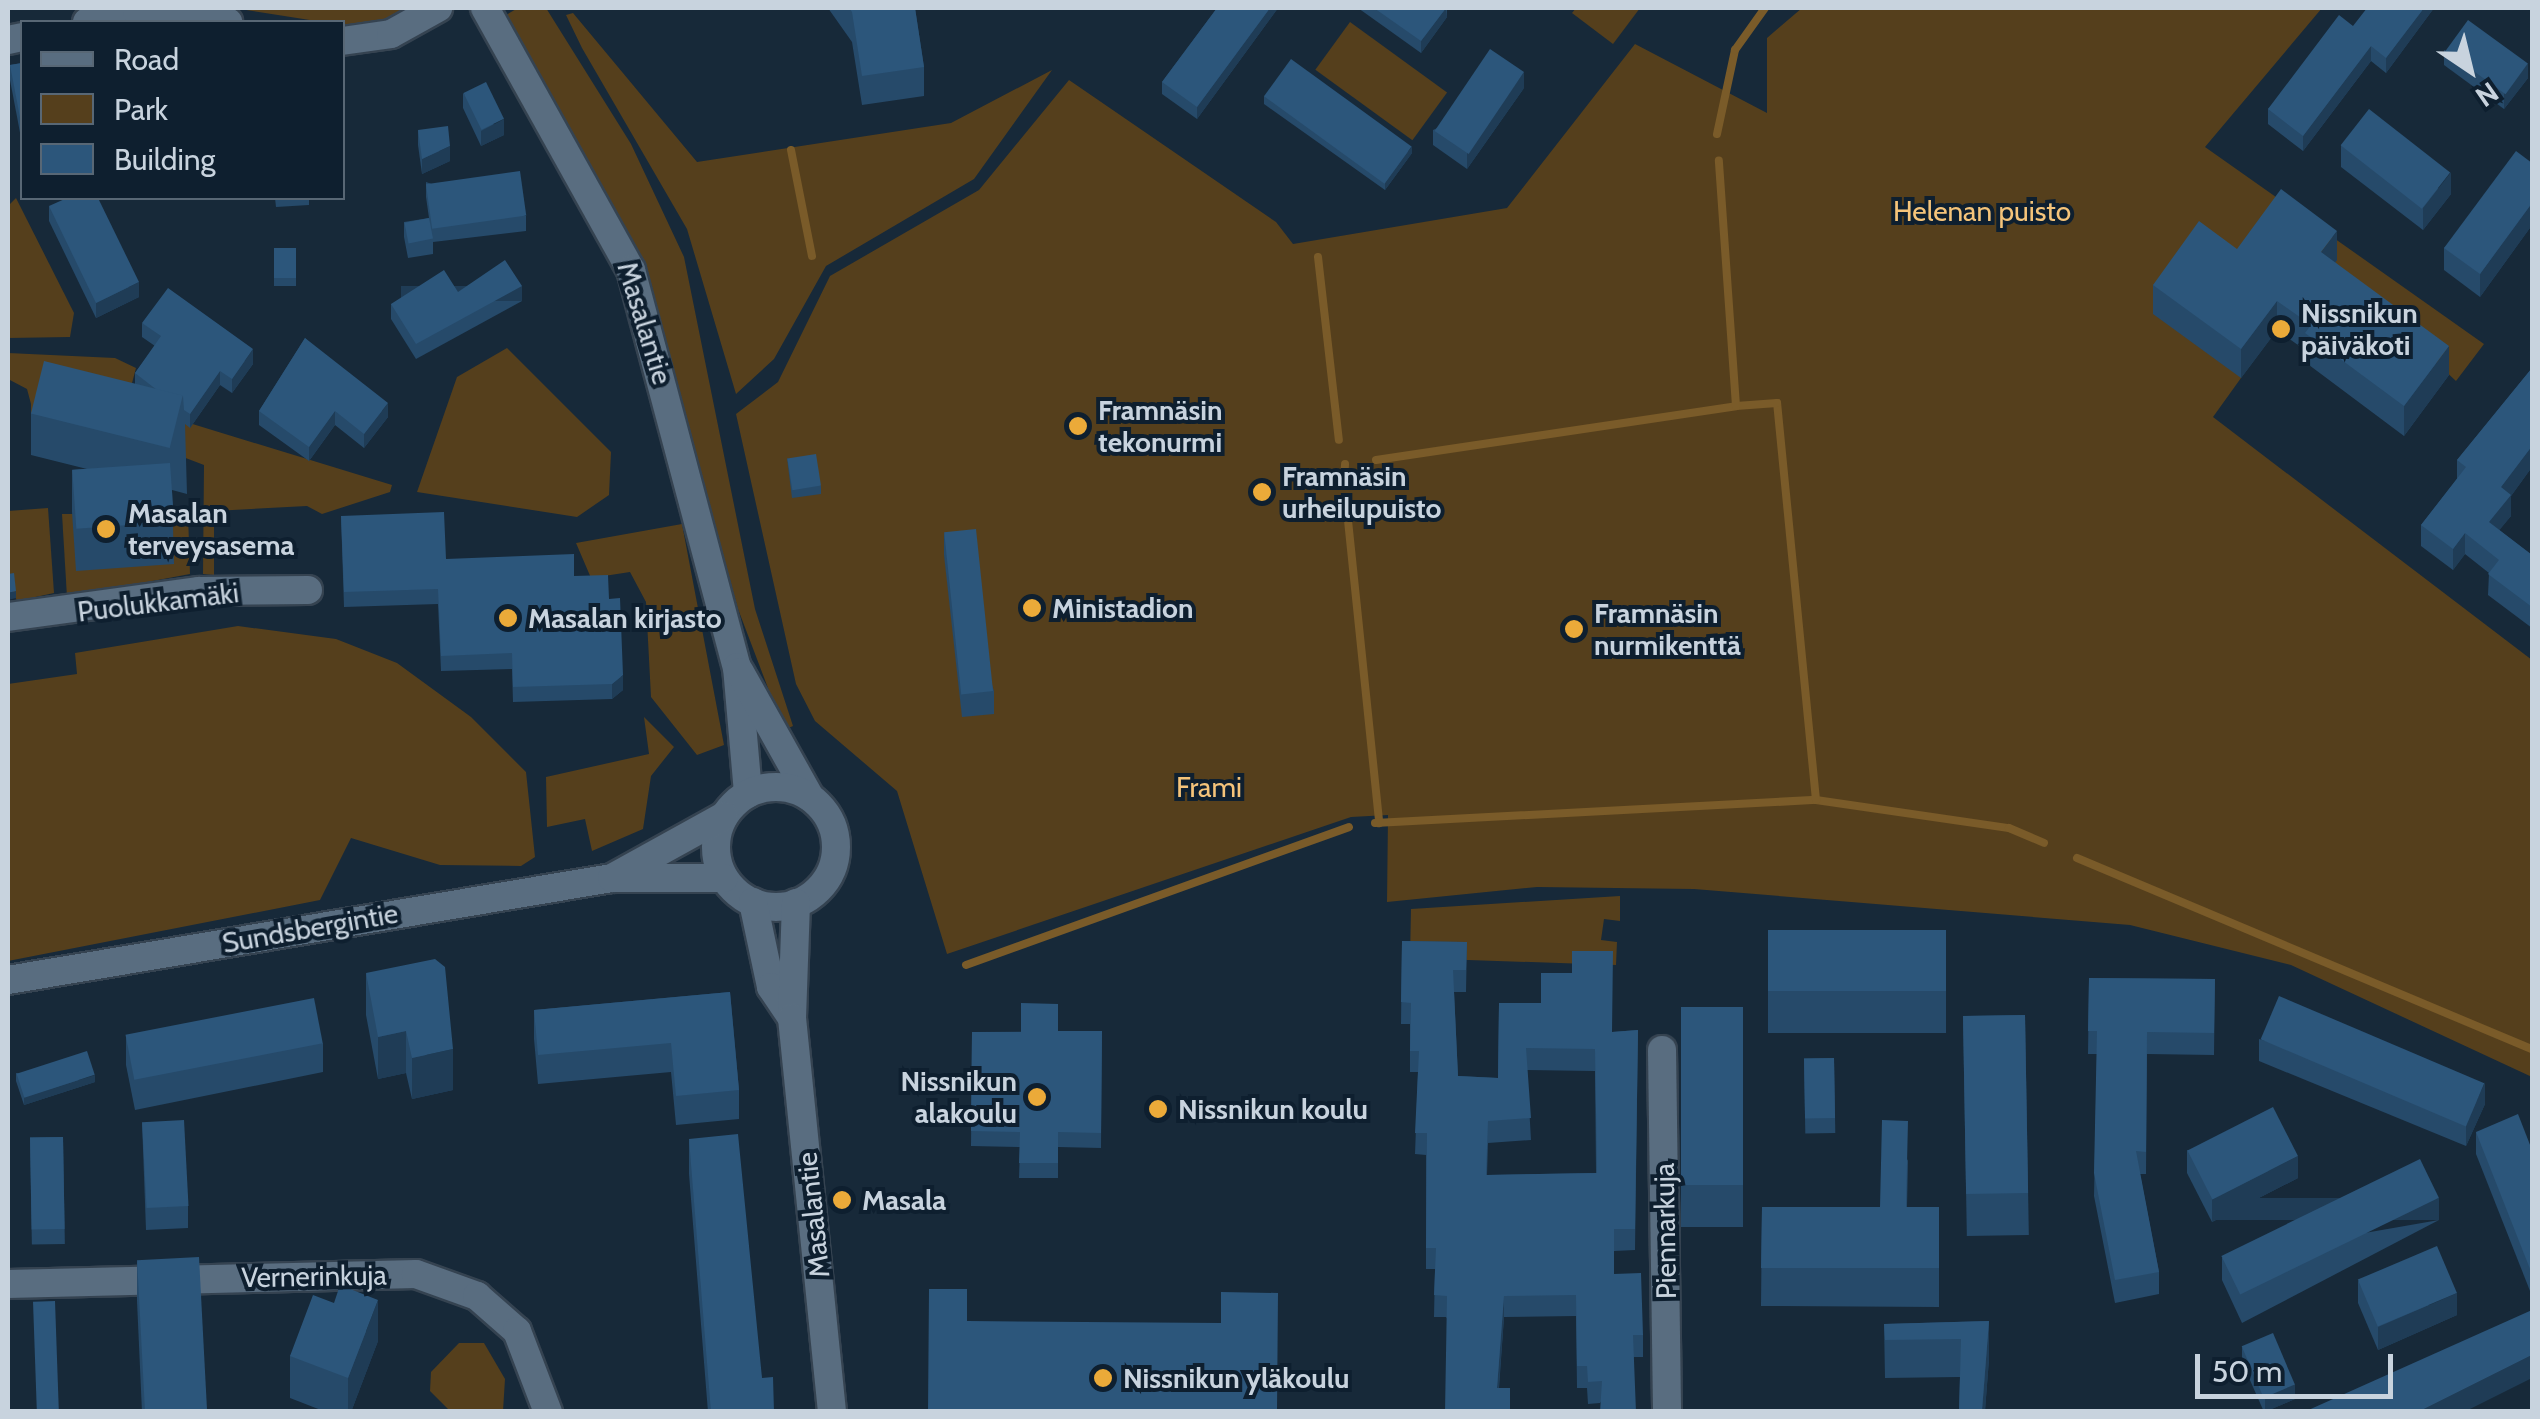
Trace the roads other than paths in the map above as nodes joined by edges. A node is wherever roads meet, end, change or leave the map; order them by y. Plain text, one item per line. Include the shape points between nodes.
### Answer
1 (438, 8) edge
2 (485, 8) edge
3 (96, 20) edge
4 (211, 20) edge
5 (345, 42) edge
6 (308, 590) dead end
7 (8, 617) edge
8 (737, 667) junction
9 (748, 794) junction
10 (810, 798) junction
11 (724, 816) junction
12 (612, 878) junction
13 (724, 878) junction
14 (753, 902) junction
15 (796, 904) junction
16 (8, 980) edge
17 (792, 1018) junction
18 (1662, 1050) dead end
19 (8, 1284) edge
20 (548, 1412) edge
21 (832, 1412) edge
22 (1667, 1412) edge

1 - 5 street via 391,34
2 - 8 street, Masalantie via 631,270
3 - 4 street via 137,11
6 - 7 street, Puolukkamäki via 200,591
8 - 9 street, Masalantie
8 - 10 street, Masalantie
9 - 10 street via 790,788
9 - 11 street
10 - 15 street via 829,820 834,860 823,884
11 - 12 street, Sundsbergintie
11 - 13 street via 716,840
12 - 13 street, Sundsbergintie
12 - 16 street, Sundsbergintie
13 - 14 street
14 - 15 street
14 - 17 street, Masalantie via 771,987
15 - 17 street, Masalantie
17 - 21 street, Masalantie
18 - 22 street, Piennarkuja
19 - 20 street, Vernerinkuja via 416,1274 477,1296 517,1332

